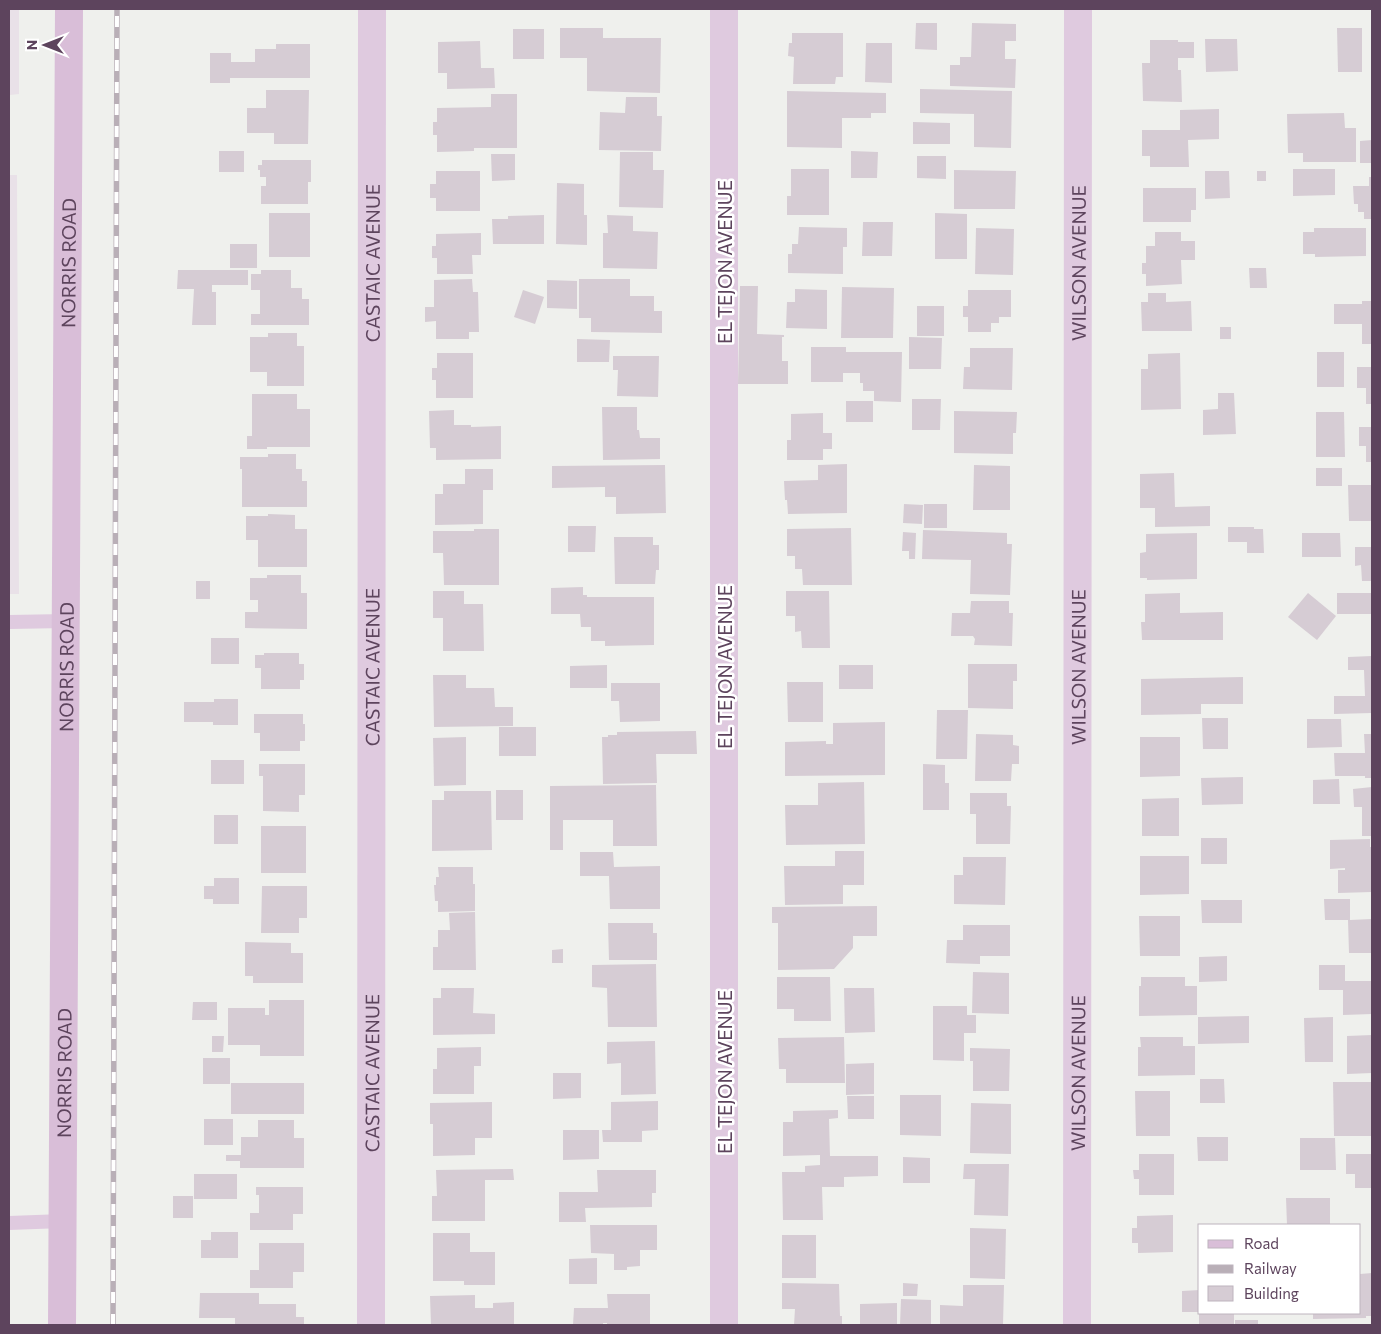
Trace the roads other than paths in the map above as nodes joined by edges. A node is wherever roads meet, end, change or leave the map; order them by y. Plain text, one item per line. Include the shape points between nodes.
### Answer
1 (69, 9) edge
2 (372, 9) edge
3 (724, 9) edge
4 (1078, 9) edge
5 (66, 621) junction
6 (9, 622) edge
7 (63, 1221) junction
8 (9, 1223) edge
9 (62, 1325) edge
10 (371, 1325) edge
11 (724, 1325) edge
12 (1077, 1325) edge

1 - 5 street, NORRIS ROAD
2 - 10 street, CASTAIC AVENUE
3 - 11 street, EL TEJON AVENUE
4 - 12 street, WILSON AVENUE
5 - 6 lane
5 - 7 street, NORRIS ROAD
7 - 8 lane
7 - 9 street, NORRIS ROAD

